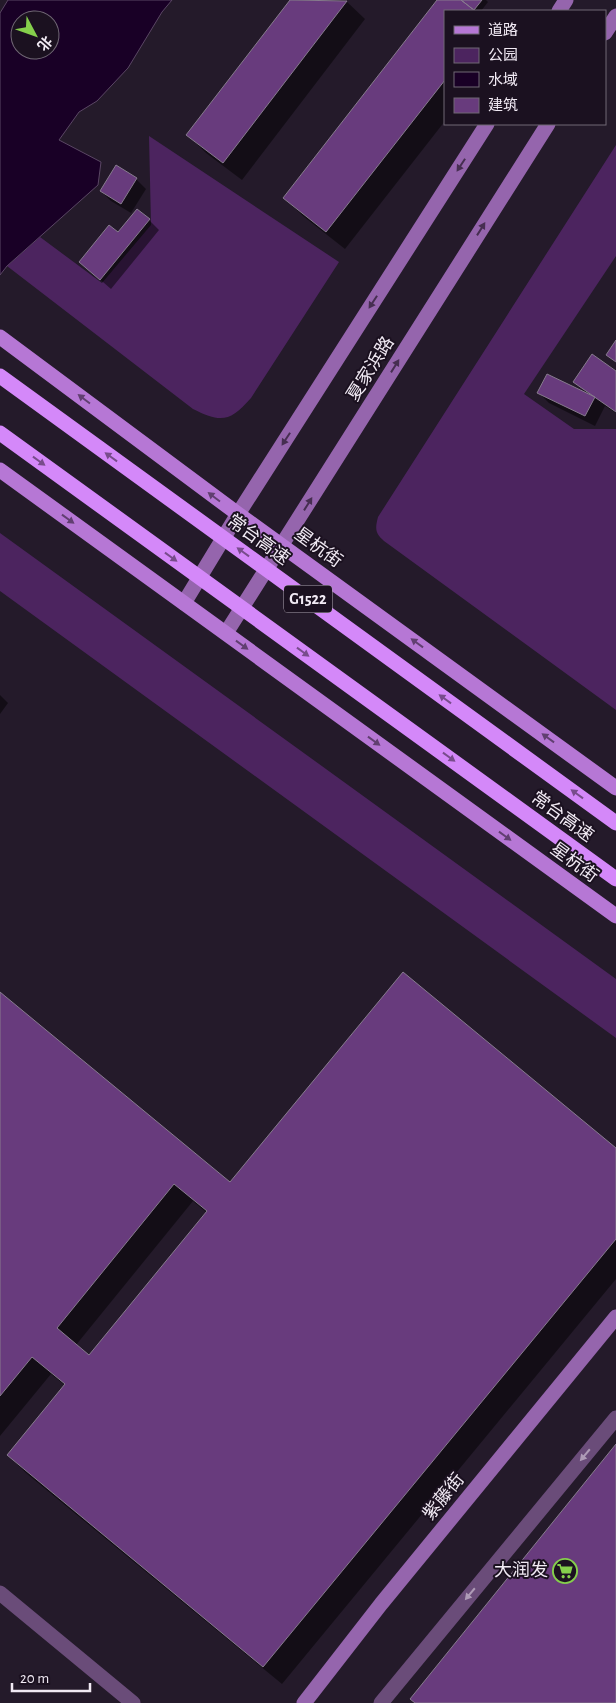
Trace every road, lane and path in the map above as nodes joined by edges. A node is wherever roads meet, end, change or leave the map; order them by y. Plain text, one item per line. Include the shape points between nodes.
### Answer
1 (616, 16) edge
2 (606, 31) edge
3 (486, 125) edge
4 (547, 125) edge
5 (0, 337) edge
6 (0, 376) edge
7 (0, 433) edge
8 (0, 470) edge
9 (238, 514) junction
10 (282, 545) junction
11 (184, 603) junction
12 (226, 633) junction
13 (616, 788) edge
14 (616, 823) edge
15 (616, 879) edge
16 (616, 916) edge
17 (616, 1317) edge
18 (616, 1418) edge
19 (0, 1594) edge
20 (133, 1703) edge
21 (304, 1703) edge
22 (381, 1703) edge

1 - 2 main road
3 -> 9 main road, 夏家浜路
10 -> 4 main road, 夏家浜路
9 -> 5 main road, 星杭街
14 -> 6 highway, 常台高速 / G1522, bridge
7 -> 15 highway, 常台高速 / G1522, bridge
8 -> 11 main road, 星杭街
9 - 10 main road, 星杭街
9 - 11 main road, 夏家浜路
10 - 12 main road, 夏家浜路
13 -> 10 main road, 星杭街
11 - 12 main road, 星杭街
12 -> 16 main road, 星杭街
17 - 21 main road, 紫藤街
18 -> 22 lane
19 - 20 lane

